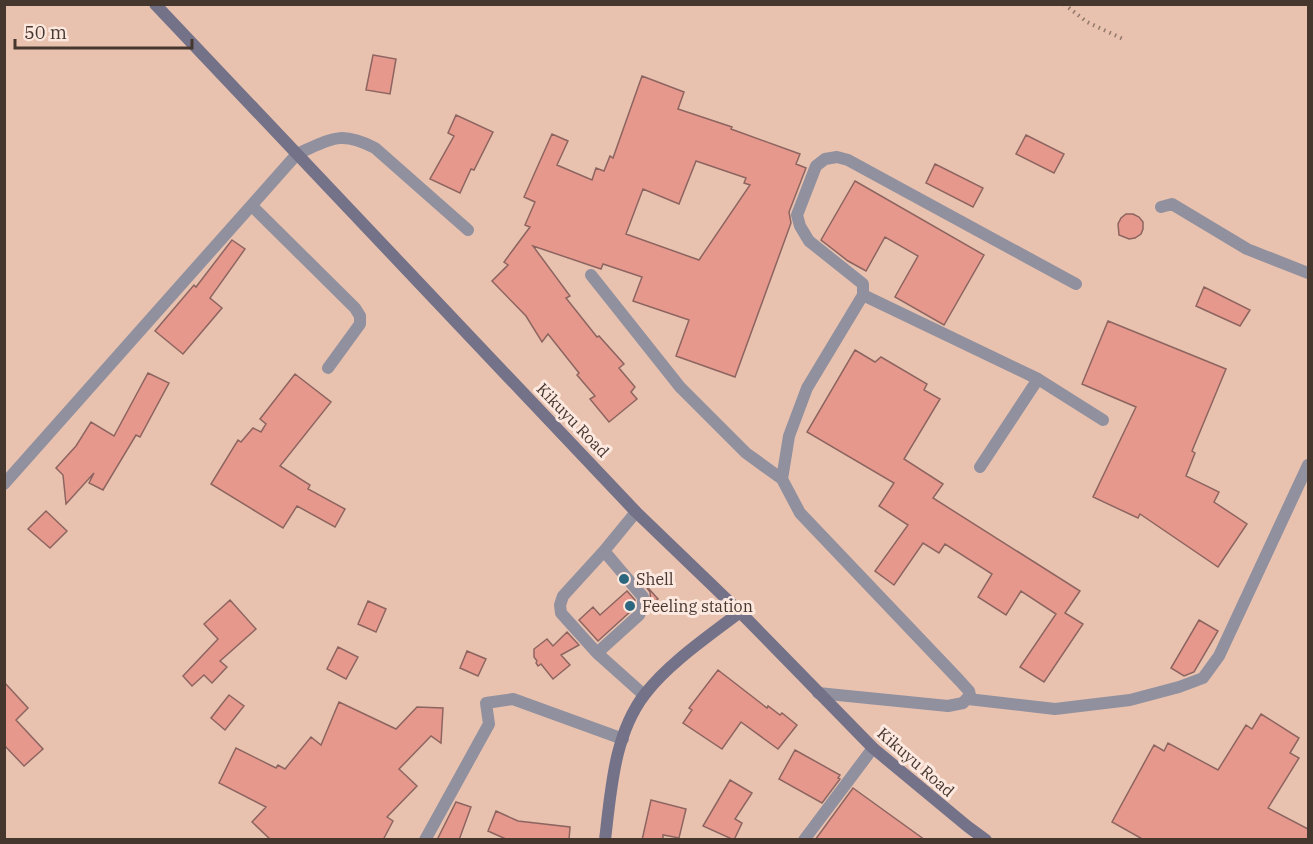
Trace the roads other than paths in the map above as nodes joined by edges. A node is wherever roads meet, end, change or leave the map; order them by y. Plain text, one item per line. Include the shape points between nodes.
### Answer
1 (155, 4) edge
2 (297, 154) junction
3 (252, 206) junction
4 (1161, 207) dead end
5 (468, 230) dead end
6 (1308, 273) edge
7 (591, 275) dead end
8 (1076, 284) dead end
9 (863, 295) junction
10 (328, 368) dead end
11 (1038, 379) junction
12 (1103, 420) dead end
13 (1308, 465) edge
14 (980, 467) dead end
15 (782, 478) junction
16 (4, 484) edge
17 (636, 512) junction
18 (604, 551) junction
19 (740, 612) junction
20 (597, 653) junction
21 (818, 693) junction
22 (644, 695) junction
23 (968, 699) junction
24 (623, 739) junction
25 (873, 748) junction
26 (425, 840) edge
27 (606, 840) edge
28 (804, 840) edge
29 (986, 840) edge

1 - 2 main road, Kikuyu Road
2 - 3 street
2 - 5 street via 333,138 360,140 375,148
2 - 17 main road, Kikuyu Road
3 - 10 street via 360,316 360,324
3 - 16 street
4 - 6 street via 1172,204 1247,249
7 - 15 street via 680,387 746,453
8 - 9 street via 848,160 825,159 816,166 797,215 800,226 809,241 863,285
9 - 11 street
9 - 15 street via 807,388 789,436
11 - 12 street
11 - 14 street
13 - 23 street via 1219,656 1203,678 1131,700 1055,710
15 - 23 street via 800,513 969,691
17 - 18 street
17 - 19 main road, Kikuyu Road
18 - 20 street via 563,596 560,606 561,614
18 - 20 street via 642,597 643,606 639,615
19 - 21 main road, Kikuyu Road
19 - 22 main road via 700,642
20 - 22 street
21 - 23 street via 948,706
21 - 25 main road, Kikuyu Road
22 - 24 main road
24 - 26 street via 513,699 486,703 489,724
24 - 27 main road via 616,759
25 - 28 street
25 - 29 main road, Kikuyu Road

